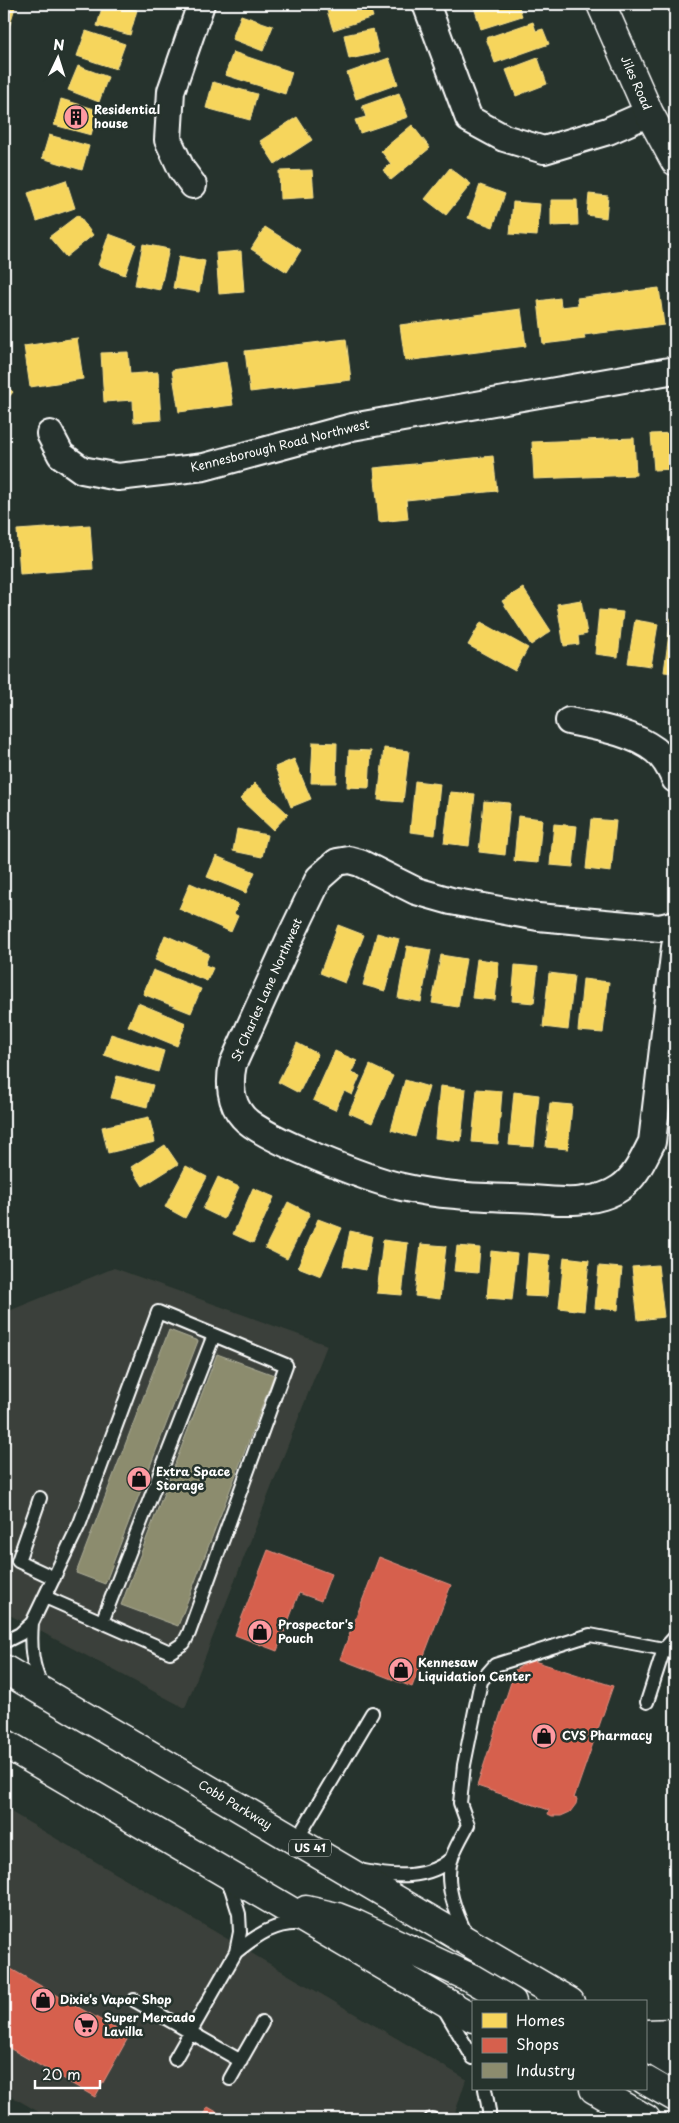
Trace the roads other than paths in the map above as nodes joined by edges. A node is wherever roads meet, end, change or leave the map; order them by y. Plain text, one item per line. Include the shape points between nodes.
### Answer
1 (201, 4) edge
2 (426, 4) edge
3 (601, 4) edge
4 (649, 112) junction
5 (675, 161) edge
6 (193, 185) dead end
7 (675, 370) edge
8 (50, 434) dead end
9 (569, 721) dead end
10 (675, 778) edge
11 (675, 924) edge
12 (675, 947) edge
13 (666, 1117) edge
14 (214, 1335) junction
15 (40, 1498) dead end
16 (54, 1578) junction
17 (45, 1596) junction
18 (102, 1622) junction
19 (32, 1623) junction
20 (675, 1638) edge
21 (4, 1642) edge
22 (664, 1648) junction
23 (4, 1669) edge
24 (44, 1692) junction
25 (647, 1702) dead end
26 (372, 1713) dead end
27 (4, 1743) edge
28 (296, 1840) junction
29 (452, 1858) junction
30 (215, 1866) junction
31 (342, 1867) junction
32 (283, 1906) junction
33 (316, 1926) junction
34 (472, 1943) junction
35 (236, 1952) junction
36 (438, 1998) junction
37 (134, 2000) dead end
38 (509, 2000) edge
39 (567, 2000) edge
40 (472, 2017) edge
41 (262, 2022) dead end
42 (190, 2032) junction
43 (675, 2033) edge
44 (646, 2034) edge
45 (646, 2047) edge
46 (472, 2056) edge
47 (175, 2059) dead end
48 (241, 2061) junction
49 (675, 2064) edge
50 (230, 2080) dead end
51 (646, 2081) edge
52 (485, 2090) edge
53 (596, 2090) edge
54 (675, 2097) edge
55 (489, 2119) edge
56 (646, 2119) edge

1 - 6 street via 171,91 168,140
2 - 4 street via 469,119 504,138 544,150 608,132
3 - 4 main road, Jiles Road
4 - 5 main road, Jiles Road
7 - 8 street, Kennesborough Road Northwest via 352,427 204,467 118,477 82,470 60,455
9 - 10 street via 630,737 655,750
11 - 13 street, St Charles Lane Northwest via 660,928 538,917 451,901 409,888 360,863 349,860 337,862 319,878 233,1064 230,1078 233,1102 243,1118 287,1144 400,1187 474,1196 583,1201 620,1188 638,1171
12 - 13 street, St Charles Lane Northwest
14 - 16 lane via 158,1312 80,1523
14 - 18 lane
14 - 18 lane via 286,1365 189,1633 184,1643 170,1652
15 - 16 lane via 18,1561
16 - 17 lane
17 - 18 lane
17 - 19 lane
19 - 21 lane
19 - 24 lane via 32,1658
20 - 22 lane
22 - 25 lane
22 - 29 lane via 590,1635 495,1665 481,1681 464,1765 460,1803 468,1825
23 - 24 main road, Cobb Parkway / US 41
24 - 28 main road, Cobb Parkway / US 41
26 - 28 lane
27 - 30 main road
28 - 31 main road, Cobb Parkway / US 41
29 - 31 lane via 431,1872 416,1874 394,1875
29 - 34 lane via 449,1879 452,1894 463,1928
30 - 32 main road
30 - 35 lane via 237,1902 240,1932
31 - 34 main road, Cobb Parkway / US 41
32 - 33 main road
32 - 38 main road via 322,1913 355,1924 472,1979
33 - 35 lane via 299,1923 270,1928
33 - 36 main road
34 - 39 main road, Cobb Parkway / US 41
35 - 42 lane
36 - 40 main road
36 - 46 lane
37 - 42 lane
41 - 48 lane
42 - 47 lane
42 - 48 lane
43 - 44 main road
45 - 49 main road
48 - 50 lane
51 - 54 main road
52 - 55 lane
53 - 56 main road

